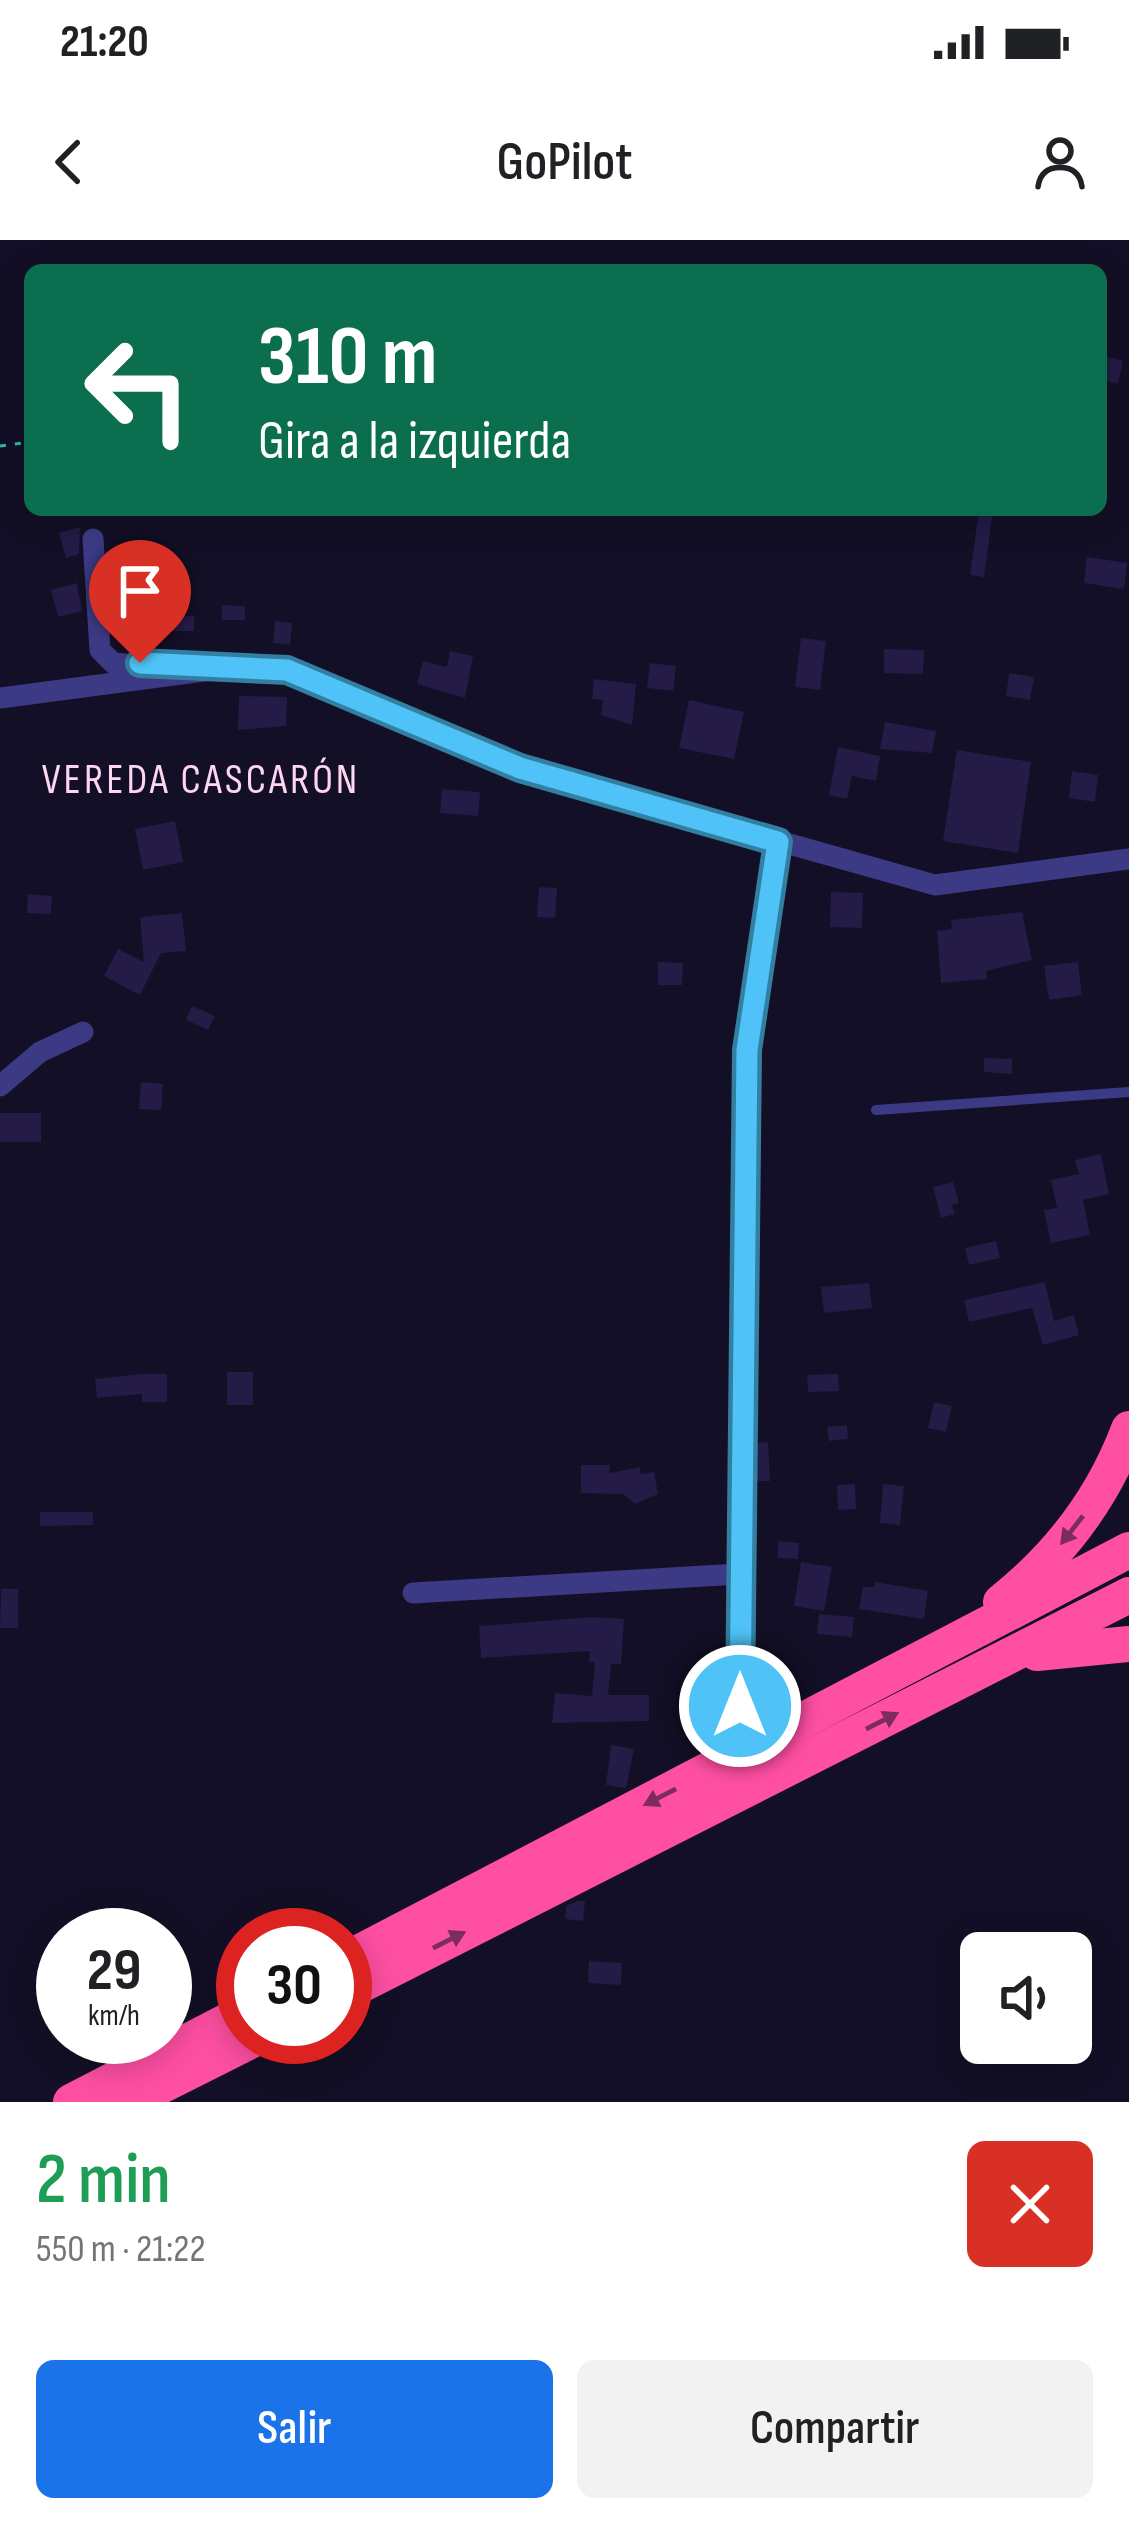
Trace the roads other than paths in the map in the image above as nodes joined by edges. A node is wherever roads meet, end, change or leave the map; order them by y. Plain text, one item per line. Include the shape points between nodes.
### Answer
1 (93, 538) dead end
2 (186, 669) junction
3 (0, 698) edge
4 (778, 842) junction
5 (1129, 859) edge
6 (83, 1032) dead end
7 (0, 1086) edge
8 (1129, 1092) edge
9 (876, 1110) dead end
10 (1129, 1429) edge
11 (1129, 1550) edge
12 (740, 1574) junction
13 (413, 1593) dead end
14 (1129, 1594) edge
15 (1129, 1644) edge
16 (977, 1674) junction
17 (838, 1705) junction
18 (738, 1757) junction
19 (372, 1946) edge
20 (372, 1979) edge
21 (216, 2027) edge
22 (216, 2058) edge
23 (71, 2102) edge
24 (129, 2102) edge

1 - 2 street via 105,659
2 - 3 street
2 - 4 street via 287,670 520,768
4 - 5 street via 935,885
4 - 12 street via 747,1050
6 - 7 street via 40,1052
8 - 9 lane
10 -> 17 highway via 1098,1495 1039,1569 1004,1600
11 - 17 highway
12 - 13 street
12 - 18 street
14 - 16 highway
15 - 16 highway via 1072,1646
20 -> 16 highway
17 - 18 highway
18 -> 19 highway
21 - 23 highway
22 - 24 highway

